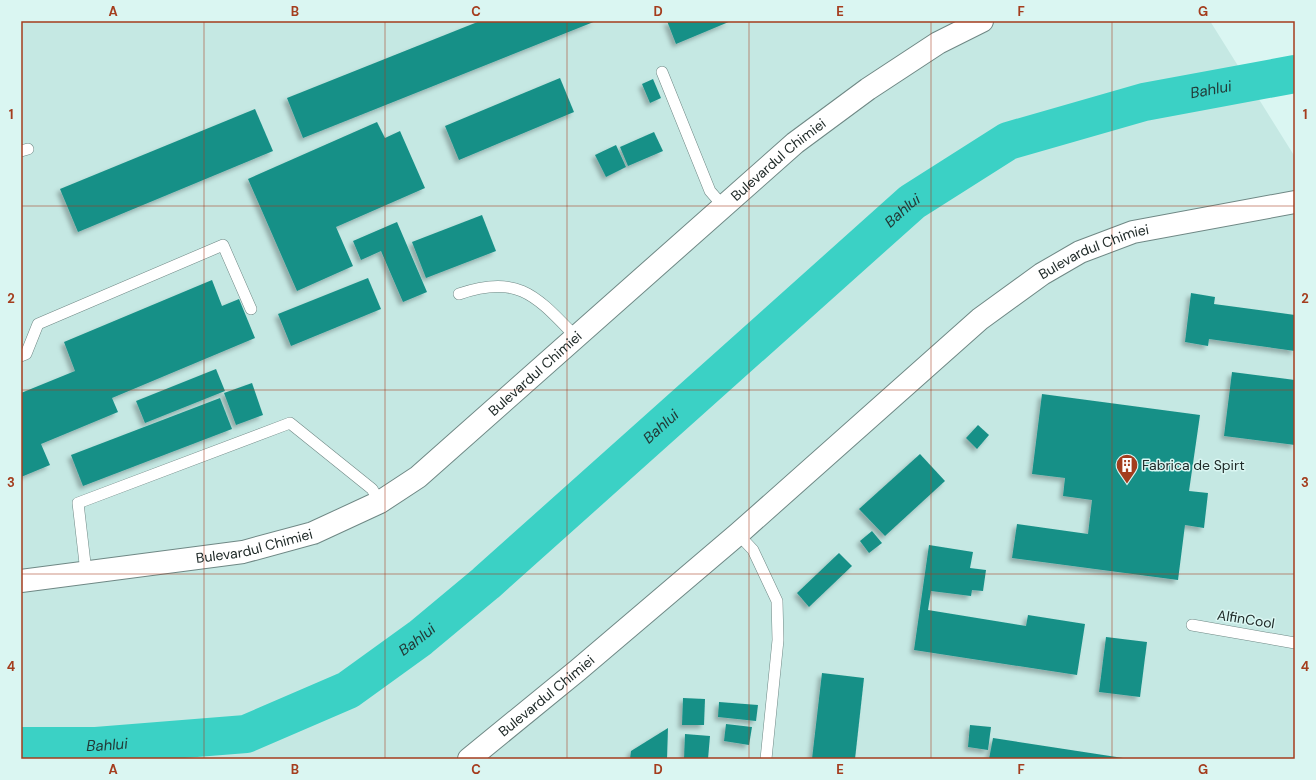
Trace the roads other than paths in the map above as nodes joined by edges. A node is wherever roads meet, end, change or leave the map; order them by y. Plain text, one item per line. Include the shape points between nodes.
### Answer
1 (982, 21) edge
2 (662, 72) dead end
3 (1295, 202) edge
4 (723, 206) junction
5 (459, 294) dead end
6 (251, 308) dead end
7 (576, 337) junction
8 (21, 356) edge
9 (380, 502) junction
10 (738, 534) junction
11 (86, 572) junction
12 (21, 581) edge
13 (1192, 626) dead end
14 (1295, 643) edge
15 (468, 759) edge
16 (766, 759) edge

1 - 4 street, Bulevardul Chimiei via 938,43 868,89 795,143
2 - 4 lane via 710,191
3 - 10 street, Bulevardul Chimiei via 1133,232 1080,252 1042,274 980,319
4 - 7 street, Bulevardul Chimiei
5 - 7 lane via 475,288 499,286 519,289 544,304
6 - 8 lane via 223,245 38,324 26,354
7 - 9 street, Bulevardul Chimiei via 418,477
9 - 11 street, Bulevardul Chimiei via 313,533 243,552
9 - 11 lane via 372,489 290,423 78,503
10 - 15 street, Bulevardul Chimiei via 578,670
10 - 16 lane via 753,550 777,600 778,640
11 - 12 street, Bulevardul Chimiei
13 - 14 lane, AlfinCool

